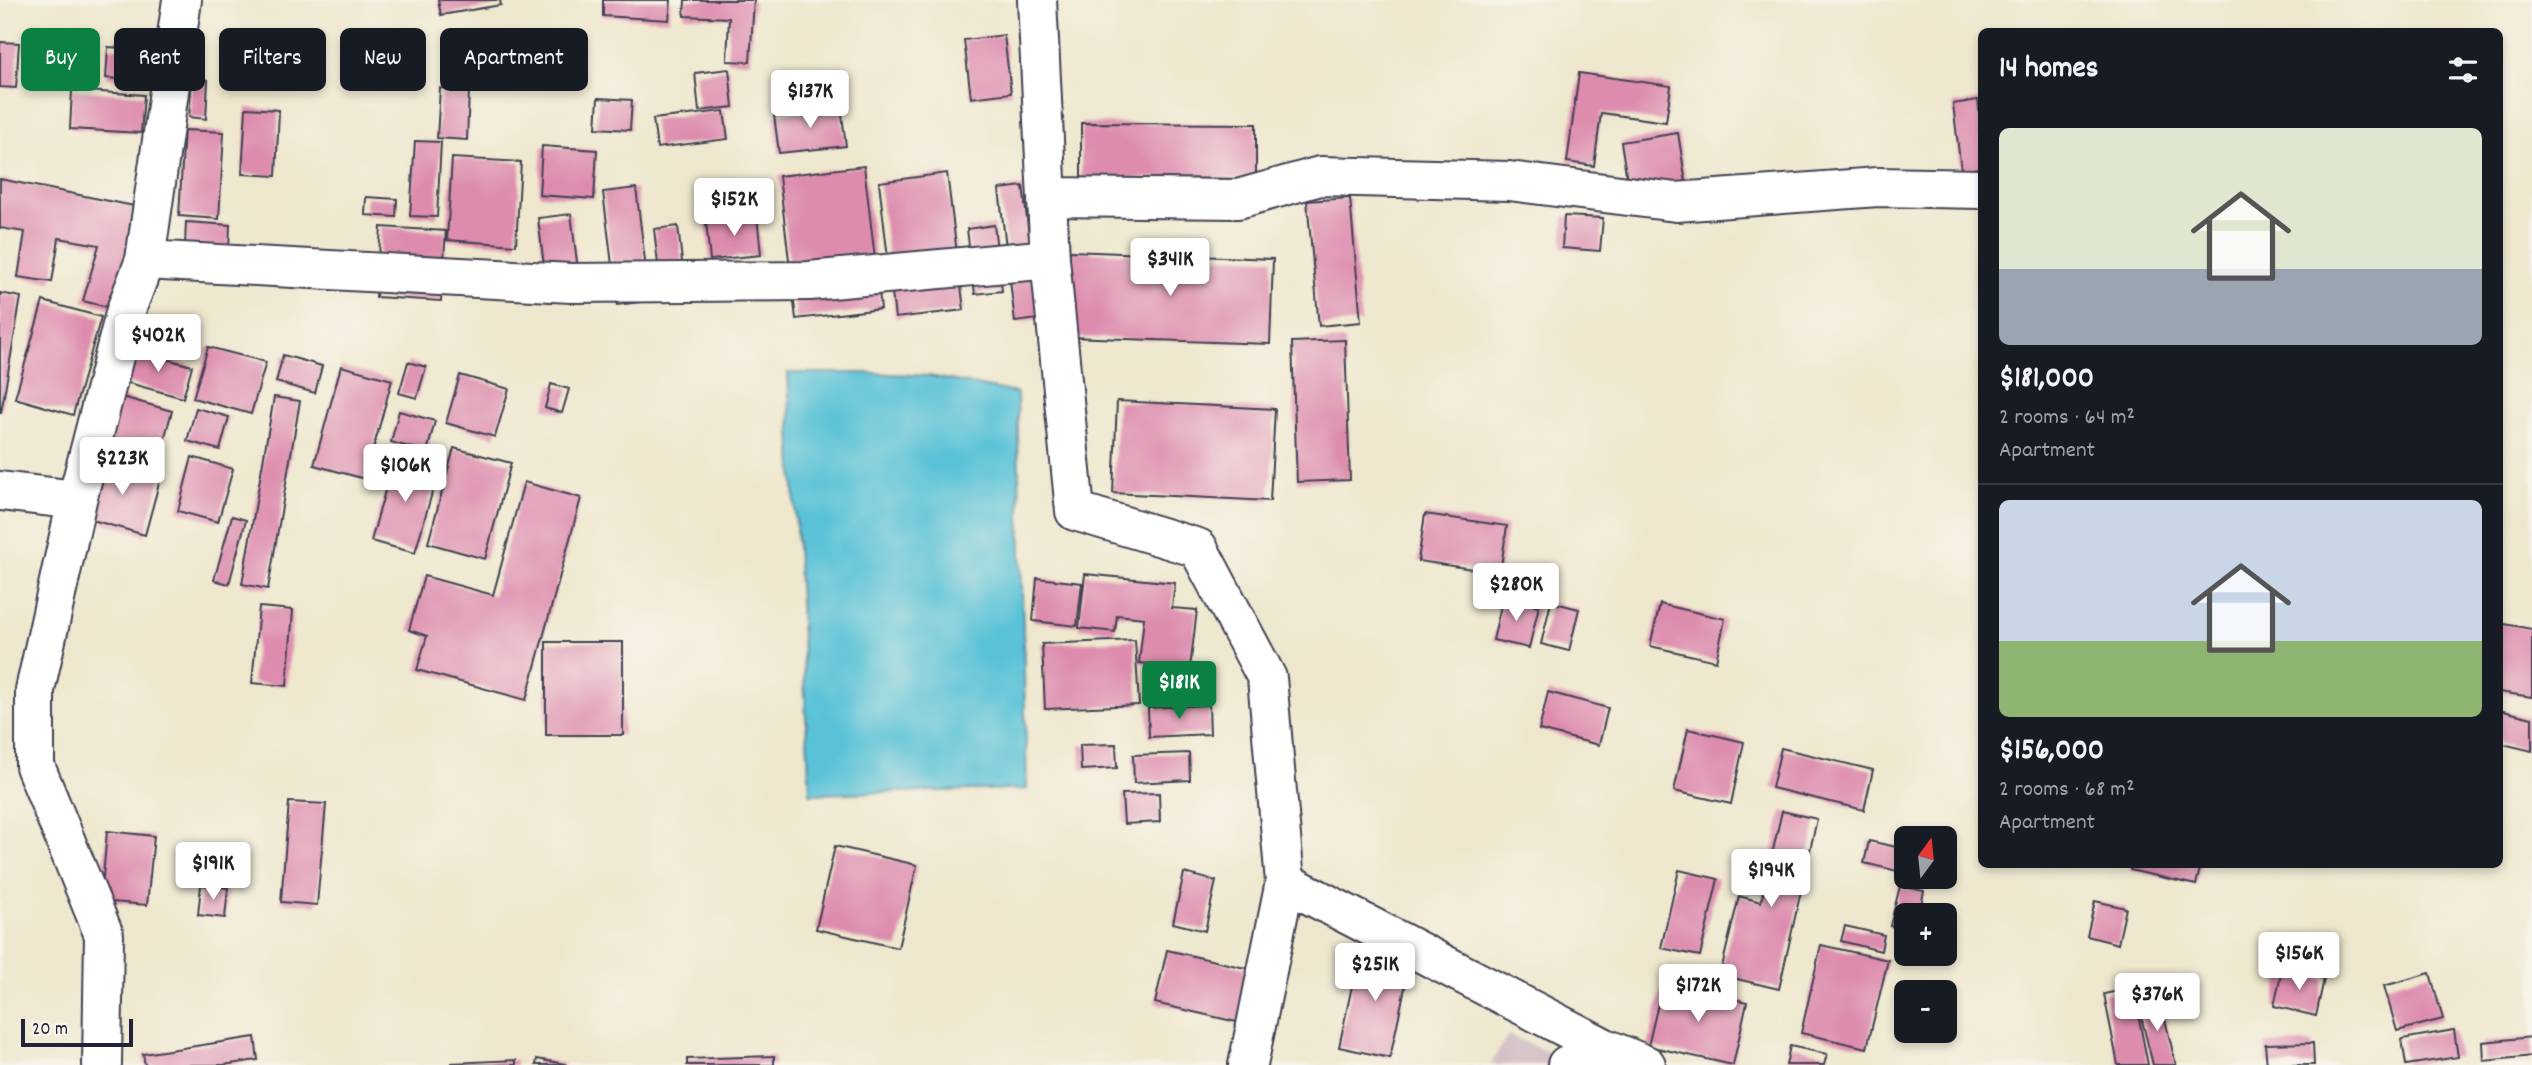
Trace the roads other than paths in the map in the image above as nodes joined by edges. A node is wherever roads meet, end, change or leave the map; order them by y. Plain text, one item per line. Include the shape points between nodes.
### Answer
1 (182, 0) edge
2 (1037, 0) edge
3 (1978, 190) edge
4 (1047, 197) junction
5 (1050, 259) junction
6 (145, 260) junction
7 (0, 491) edge
8 (77, 499) junction
9 (1285, 882) junction
10 (1603, 1047) junction
11 (102, 1065) edge
12 (1248, 1065) edge
13 (1567, 1065) edge
14 (1646, 1065) edge

1 - 6 street
2 - 4 street
3 - 4 street via 1878,187 1676,202 1508,181 1320,176 1238,198
4 - 5 street
5 - 6 street via 809,281 584,283
5 - 9 street via 1075,511 1198,548 1267,678
6 - 8 street via 126,310
7 - 8 street
8 - 11 street via 35,690 35,766 104,935
9 - 10 street
9 - 12 street
10 - 13 street
10 - 14 street

